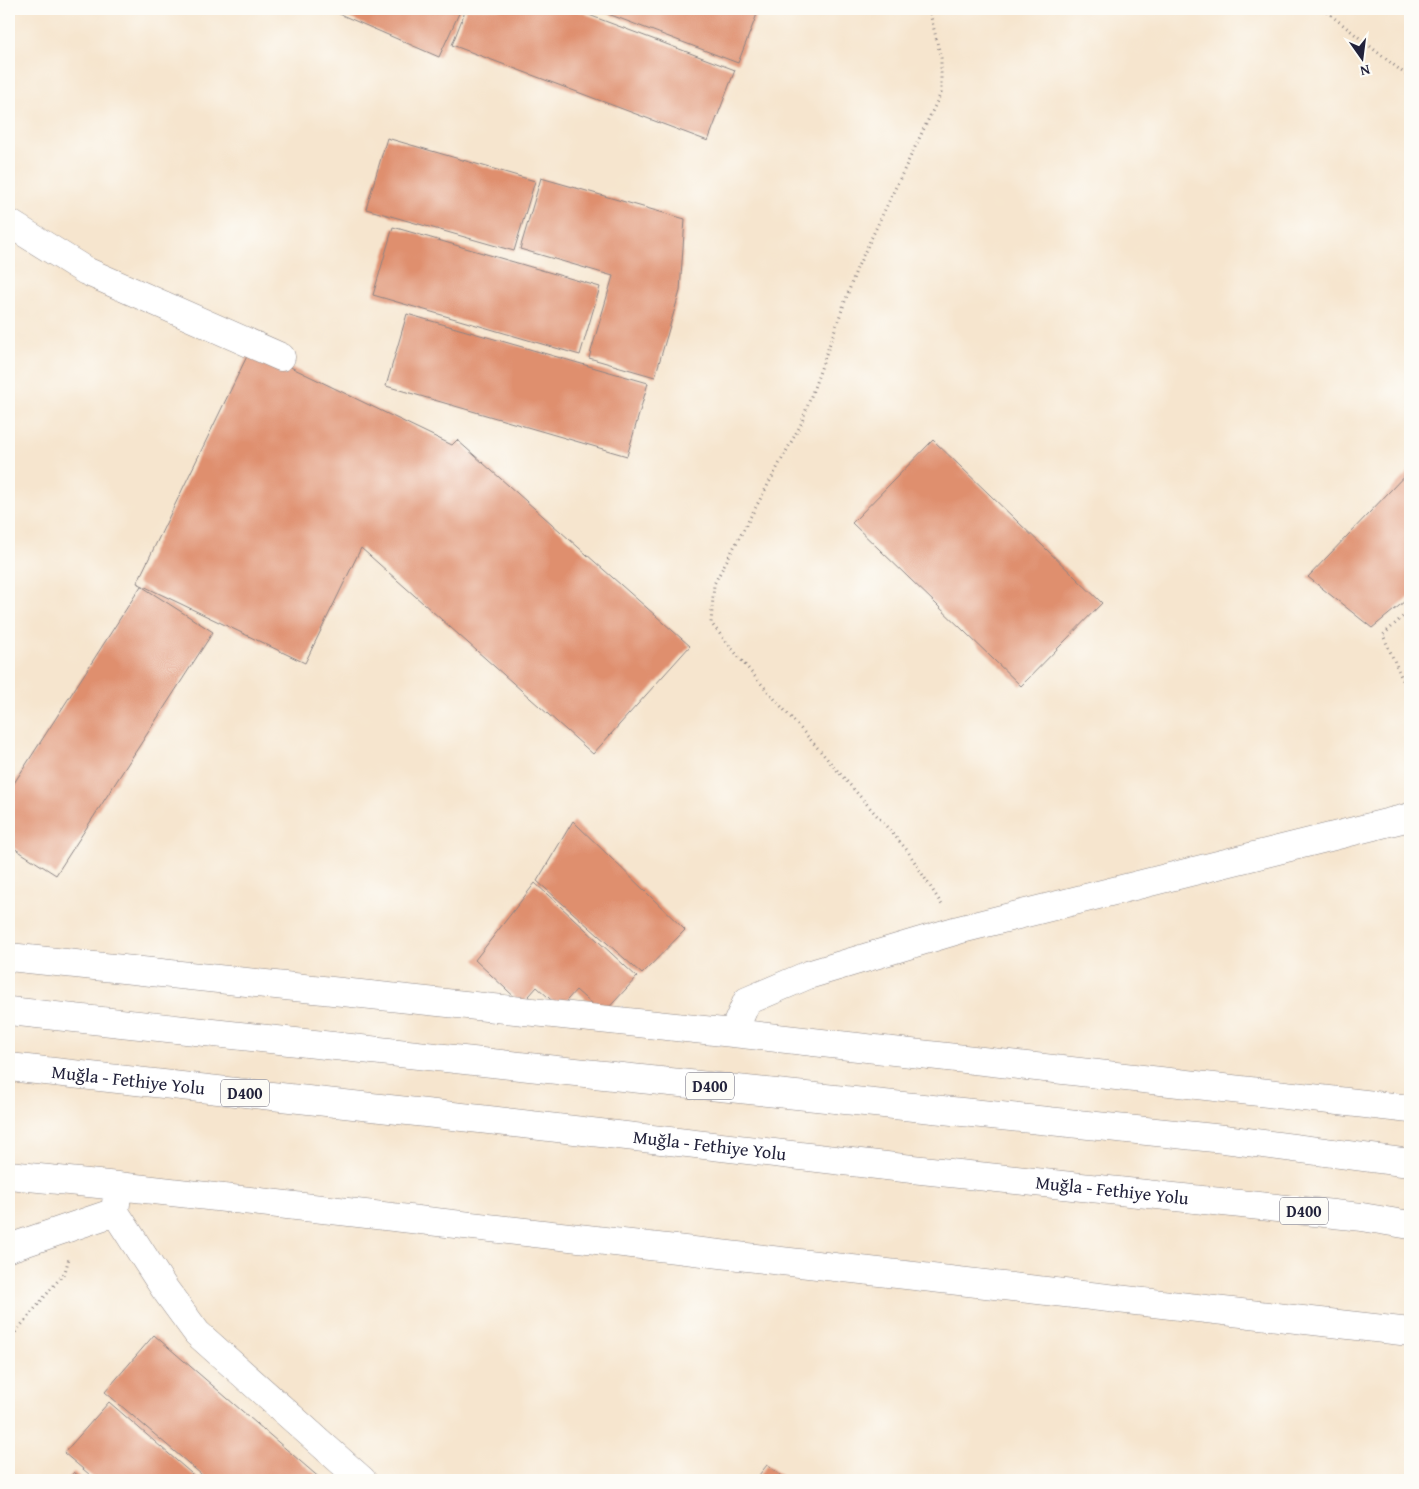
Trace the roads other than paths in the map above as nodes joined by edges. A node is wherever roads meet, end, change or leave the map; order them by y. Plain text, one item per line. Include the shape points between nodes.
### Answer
1 (9, 223) edge
2 (281, 357) dead end
3 (1410, 817) edge
4 (9, 957) edge
5 (9, 1011) edge
6 (733, 1033) junction
7 (9, 1068) edge
8 (1410, 1109) edge
9 (1410, 1163) edge
10 (9, 1175) edge
11 (116, 1199) junction
12 (1410, 1225) edge
13 (9, 1248) edge
14 (1410, 1332) edge
15 (362, 1480) edge

1 - 2 main road via 86,271
3 - 6 main road via 958,930 808,975 747,1001
4 - 6 main road
5 - 9 main road, D400 via 1224,1139
6 - 8 main road
7 - 12 main road, Muğla - Fethiye Yolu / D400
10 - 11 main road
11 - 13 main road via 77,1224
11 - 14 main road
11 - 15 main road via 164,1288 197,1333

